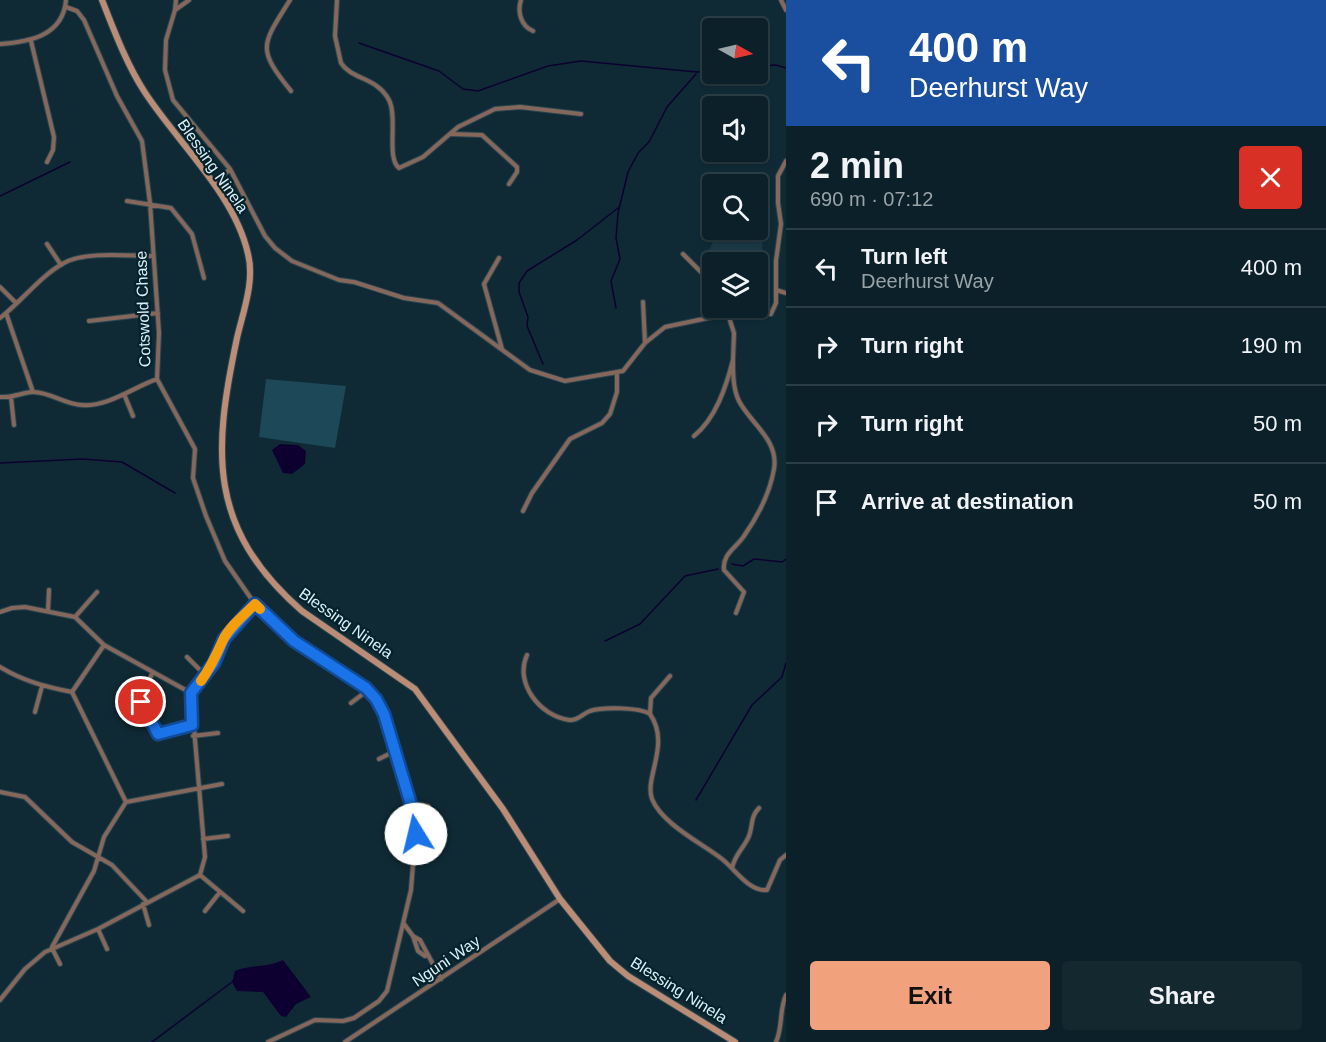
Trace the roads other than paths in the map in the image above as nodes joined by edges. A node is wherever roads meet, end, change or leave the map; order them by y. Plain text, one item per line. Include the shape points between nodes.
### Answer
1 (66, 0) edge
2 (102, 0) edge
3 (176, 0) edge
4 (189, 0) edge
5 (290, 0) edge
6 (337, 0) edge
7 (521, 0) edge
8 (781, 0) edge
9 (66, 7) junction
10 (175, 10) junction
11 (786, 10) edge
12 (533, 31) dead end
13 (32, 41) junction
14 (0, 44) edge
15 (291, 91) dead end
16 (581, 114) dead end
17 (450, 134) junction
18 (786, 161) edge
19 (47, 162) dead end
20 (230, 169) junction
21 (213, 184) junction
22 (509, 184) dead end
23 (127, 201) dead end
24 (150, 203) junction
25 (47, 244) dead end
26 (683, 254) dead end
27 (153, 256) junction
28 (499, 258) dead end
29 (61, 265) junction
30 (702, 273) edge
31 (204, 278) dead end
32 (0, 287) edge
33 (777, 290) junction
34 (786, 293) edge
35 (643, 302) dead end
36 (16, 303) junction
37 (158, 313) junction
38 (6, 314) junction
39 (768, 314) edge
40 (0, 318) edge
41 (708, 318) edge
42 (729, 318) edge
43 (89, 321) dead end
44 (645, 331) junction
45 (654, 335) junction
46 (645, 342) junction
47 (502, 349) junction
48 (733, 360) junction
49 (617, 374) junction
50 (157, 379) junction
51 (33, 392) junction
52 (124, 394) junction
53 (0, 397) edge
54 (12, 398) junction
55 (133, 416) dead end
56 (14, 425) dead end
57 (694, 436) dead end
58 (523, 511) dead end
59 (49, 591) dead end
60 (97, 592) dead end
61 (255, 604) junction
62 (1, 610) edge
63 (48, 611) junction
64 (736, 613) dead end
65 (75, 617) junction
66 (104, 645) junction
67 (527, 655) dead end
68 (187, 657) dead end
69 (0, 667) edge
70 (153, 672) junction
71 (205, 675) junction
72 (670, 676) dead end
73 (42, 686) junction
74 (368, 690) junction
75 (72, 692) junction
76 (191, 693) junction
77 (351, 703) dead end
78 (34, 712) dead end
79 (650, 714) junction
80 (192, 725) junction
81 (218, 733) dead end
82 (193, 736) junction
83 (395, 750) junction
84 (380, 759) dead end
85 (222, 784) dead end
86 (198, 787) junction
87 (0, 792) edge
88 (126, 801) junction
89 (411, 803) junction
90 (759, 808) dead end
91 (397, 820) dead end
92 (416, 823) junction
93 (228, 836) dead end
94 (203, 839) junction
95 (416, 846) junction
96 (786, 855) edge
97 (97, 856) junction
98 (732, 868) junction
99 (200, 875) junction
100 (220, 892) junction
101 (560, 899) junction
102 (145, 903) junction
103 (206, 911) dead end
104 (243, 911) dead end
105 (404, 924) junction
106 (149, 926) dead end
107 (98, 929) junction
108 (52, 948) junction
109 (107, 949) dead end
110 (60, 964) dead end
111 (441, 979) junction
112 (786, 995) edge
113 (0, 1000) edge
114 (268, 1042) edge
115 (345, 1042) edge
116 (735, 1042) edge
117 (777, 1042) edge

1 - 9 street
2 - 21 street, Blessing Ninela via 143,90
3 - 10 street
4 - 10 street
5 - 15 street via 266,47 269,62
6 - 17 street via 335,36 341,63 379,86 390,102 393,159 397,167 403,169 413,164
7 - 12 street via 520,17
8 - 11 street
9 - 13 street via 52,29
9 - 24 street, Cotswold Chase via 77,11 84,20 117,96 135,124 145,158
10 - 20 street via 164,55 173,100
13 - 14 street
13 - 19 street via 54,137
16 - 17 street via 505,106
17 - 22 street via 478,133 489,140 517,167
18 - 33 street via 778,176 781,224
20 - 21 street
20 - 47 street via 253,217 282,255 332,278 438,303
21 - 101 street, Blessing Ninela via 243,235 251,271 226,388 221,438 223,490 244,540 286,597 415,689 503,809
23 - 24 street
24 - 27 street, Cotswold Chase
24 - 31 street via 171,208 192,234
25 - 29 street
26 - 30 street
27 - 29 street via 84,258
27 - 37 street, Cotswold Chase
28 - 47 street via 484,284
29 - 36 street
32 - 36 street
33 - 34 street
33 - 39 street via 775,307
35 - 44 street
36 - 38 street
37 - 43 street
37 - 50 street, Cotswold Chase
38 - 40 street
38 - 51 street
41 - 45 street via 677,324
42 - 48 street via 734,333
44 - 45 street
44 - 46 street
45 - 46 street
46 - 49 street via 627,368
47 - 49 street via 530,370 553,379 578,381
48 - 57 street via 720,400
48 - 64 street via 739,400 768,440 775,459 770,487 748,530 726,556 723,566 744,592
49 - 58 street via 617,392 610,414 602,423 570,439
50 - 52 street
50 - 61 street, Cotswold Chase via 195,449 195,486 225,561
51 - 52 street via 82,405
51 - 54 street
52 - 55 street
53 - 54 street
54 - 56 street
59 - 63 street
60 - 65 street
61 - 71 street via 224,639
61 - 74 street, Cotswold Chase via 294,641
62 - 63 street
63 - 65 street
65 - 66 street
66 - 70 street
66 - 75 street
67 - 79 street via 522,671 527,688 545,710 556,716 572,720 588,712 635,709
68 - 71 street
69 - 73 street
70 - 76 street
70 - 80 street via 140,698 152,728 162,734
71 - 76 street
72 - 79 street via 651,698
73 - 75 street
73 - 78 street
74 - 77 street
74 - 83 street via 382,706
75 - 88 street
76 - 80 street
79 - 98 street via 657,731 658,750 651,789 654,803 694,842
80 - 82 street
81 - 82 street
82 - 86 street
83 - 84 street
83 - 89 street
85 - 86 street
86 - 88 street
86 - 94 street
87 - 97 street via 24,797 72,842
88 - 97 street
89 - 92 street
89 - 95 street via 428,806 443,827 435,842
90 - 98 street via 752,816 748,838 735,855
91 - 92 street
92 - 95 street
93 - 94 street
94 - 99 street via 205,864
95 - 105 street
96 - 98 street via 780,860 770,888 762,891
97 - 102 street via 112,865
97 - 108 street via 94,871
99 - 100 street
99 - 102 street
100 - 103 street
100 - 104 street
101 - 111 street, Nguni Way
101 - 116 street, Blessing Ninela via 610,960 628,975
102 - 106 street
102 - 107 street
105 - 111 street via 418,951 426,956
105 - 114 street via 393,975 379,1000 349,1020 315,1020
107 - 108 street
107 - 109 street
108 - 110 street
108 - 113 street via 32,961
111 - 115 street, Nguni Way
112 - 117 street

